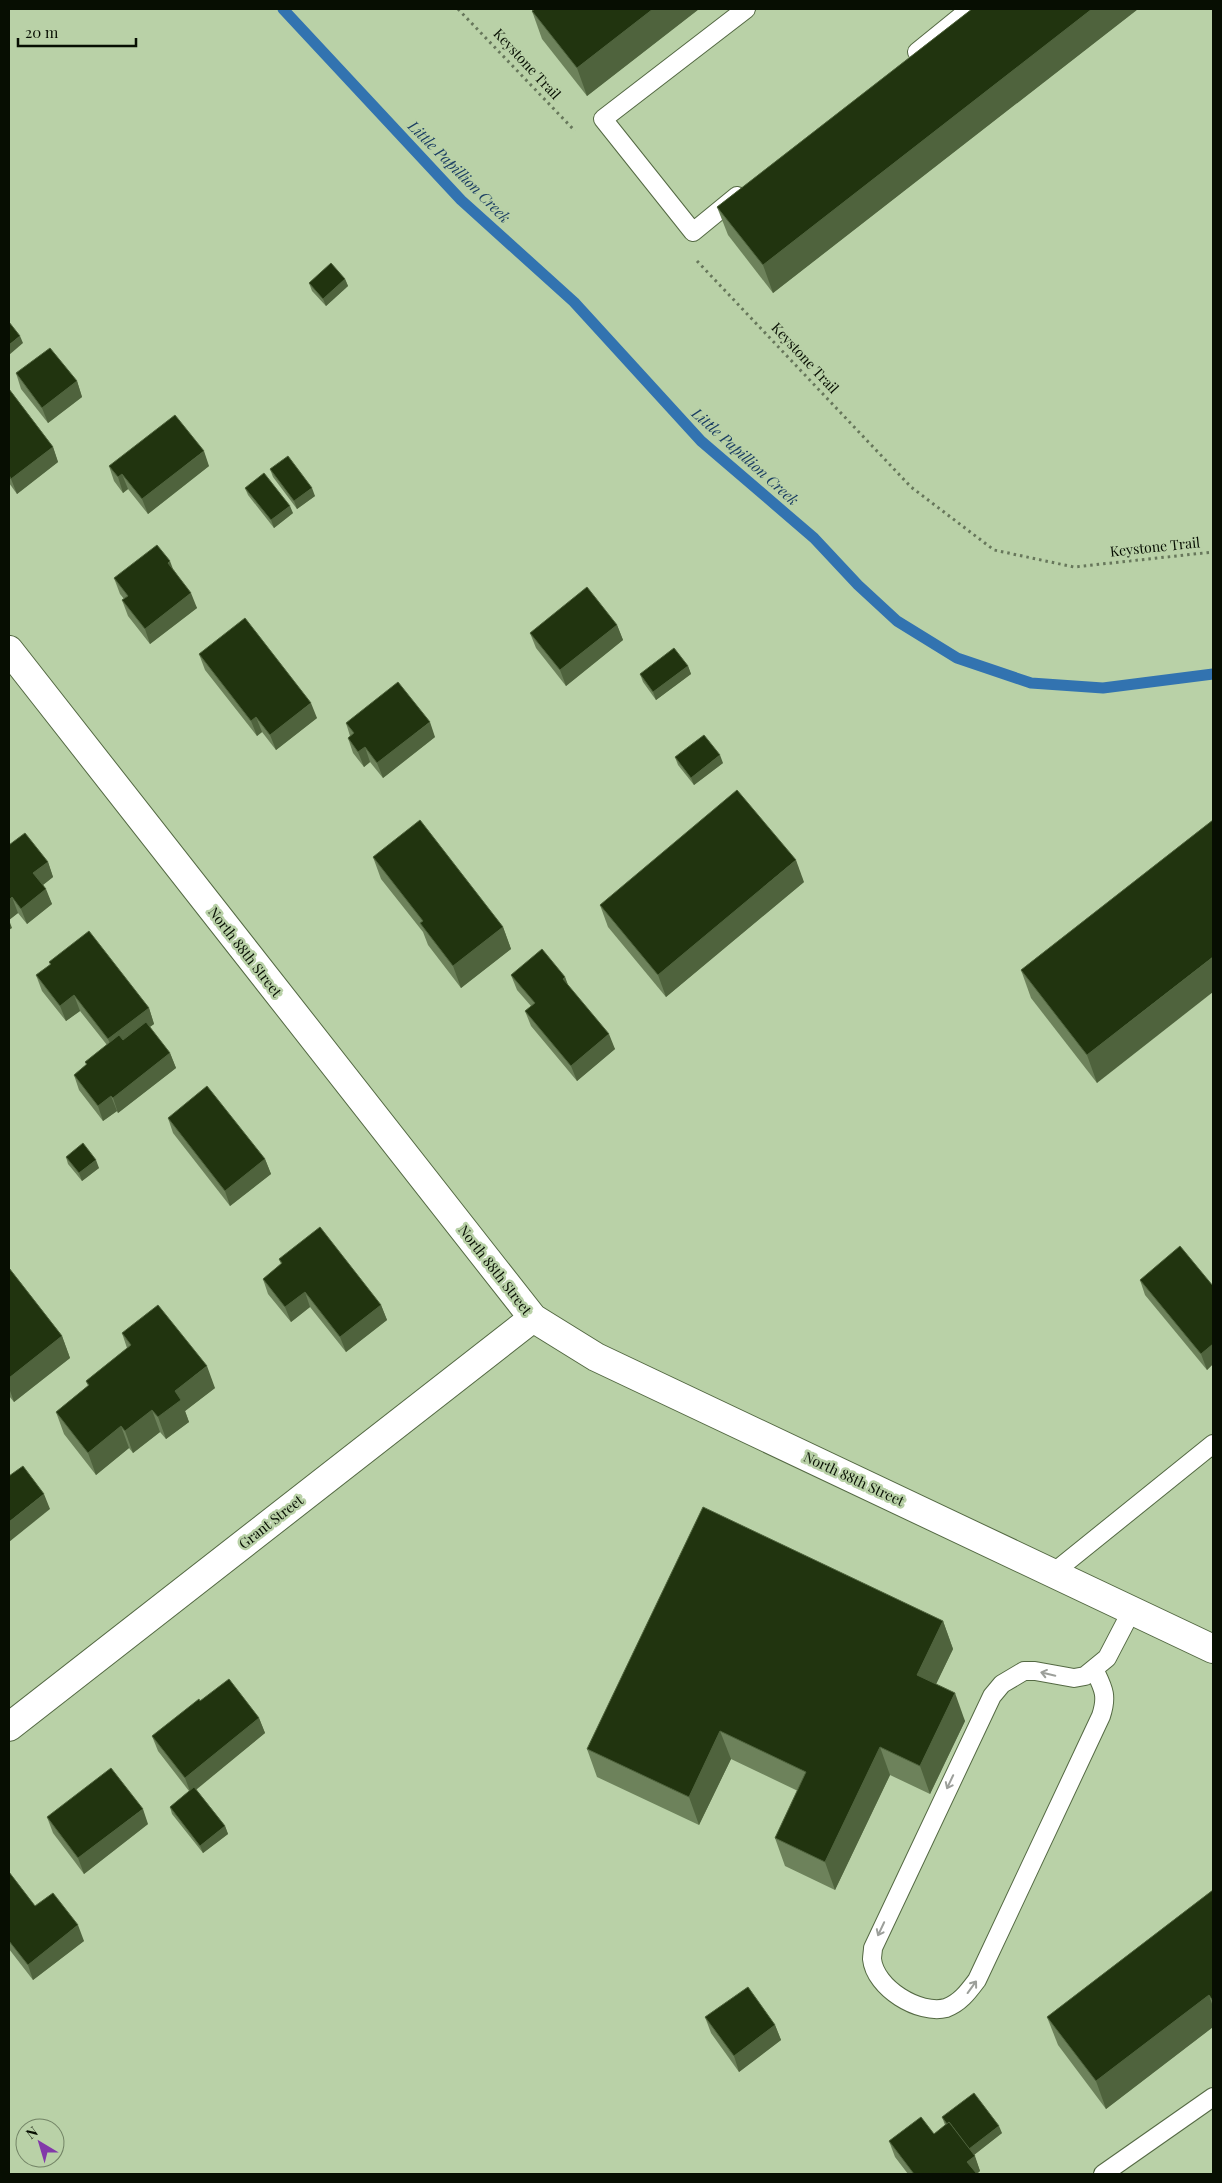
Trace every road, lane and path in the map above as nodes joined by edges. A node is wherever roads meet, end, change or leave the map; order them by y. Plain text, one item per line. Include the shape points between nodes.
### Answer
1 (458, 9) edge
2 (746, 9) edge
3 (970, 9) edge
4 (901, 65) edge
5 (576, 132) dead end
6 (747, 189) edge
7 (692, 255) dead end
8 (1213, 552) edge
9 (9, 650) edge
10 (533, 1318) junction
11 (1213, 1444) edge
12 (1053, 1573) junction
13 (1132, 1610) junction
14 (1213, 1649) edge
15 (1094, 1669) junction
16 (9, 1727) edge
17 (1213, 2096) edge
18 (1103, 2174) edge

1 - 5 path, Keystone Trail
2 - 6 lane via 603,119 693,232
3 - 4 lane
7 - 8 path, Keystone Trail via 911,487 994,550 1074,567
9 - 10 street, North 88th Street
10 - 12 street, North 88th Street via 596,1357
10 - 16 street, Grant Street
11 - 12 lane
12 - 13 street, North 88th Street
13 - 14 street, North 88th Street
13 - 15 lane via 1107,1658
15 -> 15 lane via 1085,1676 1074,1678 1024,1671 1013,1675 992,1696 873,1948 872,1960 876,1970 896,1995 935,2010 964,1998 977,1980 1101,1716 1105,1691
17 - 18 lane

